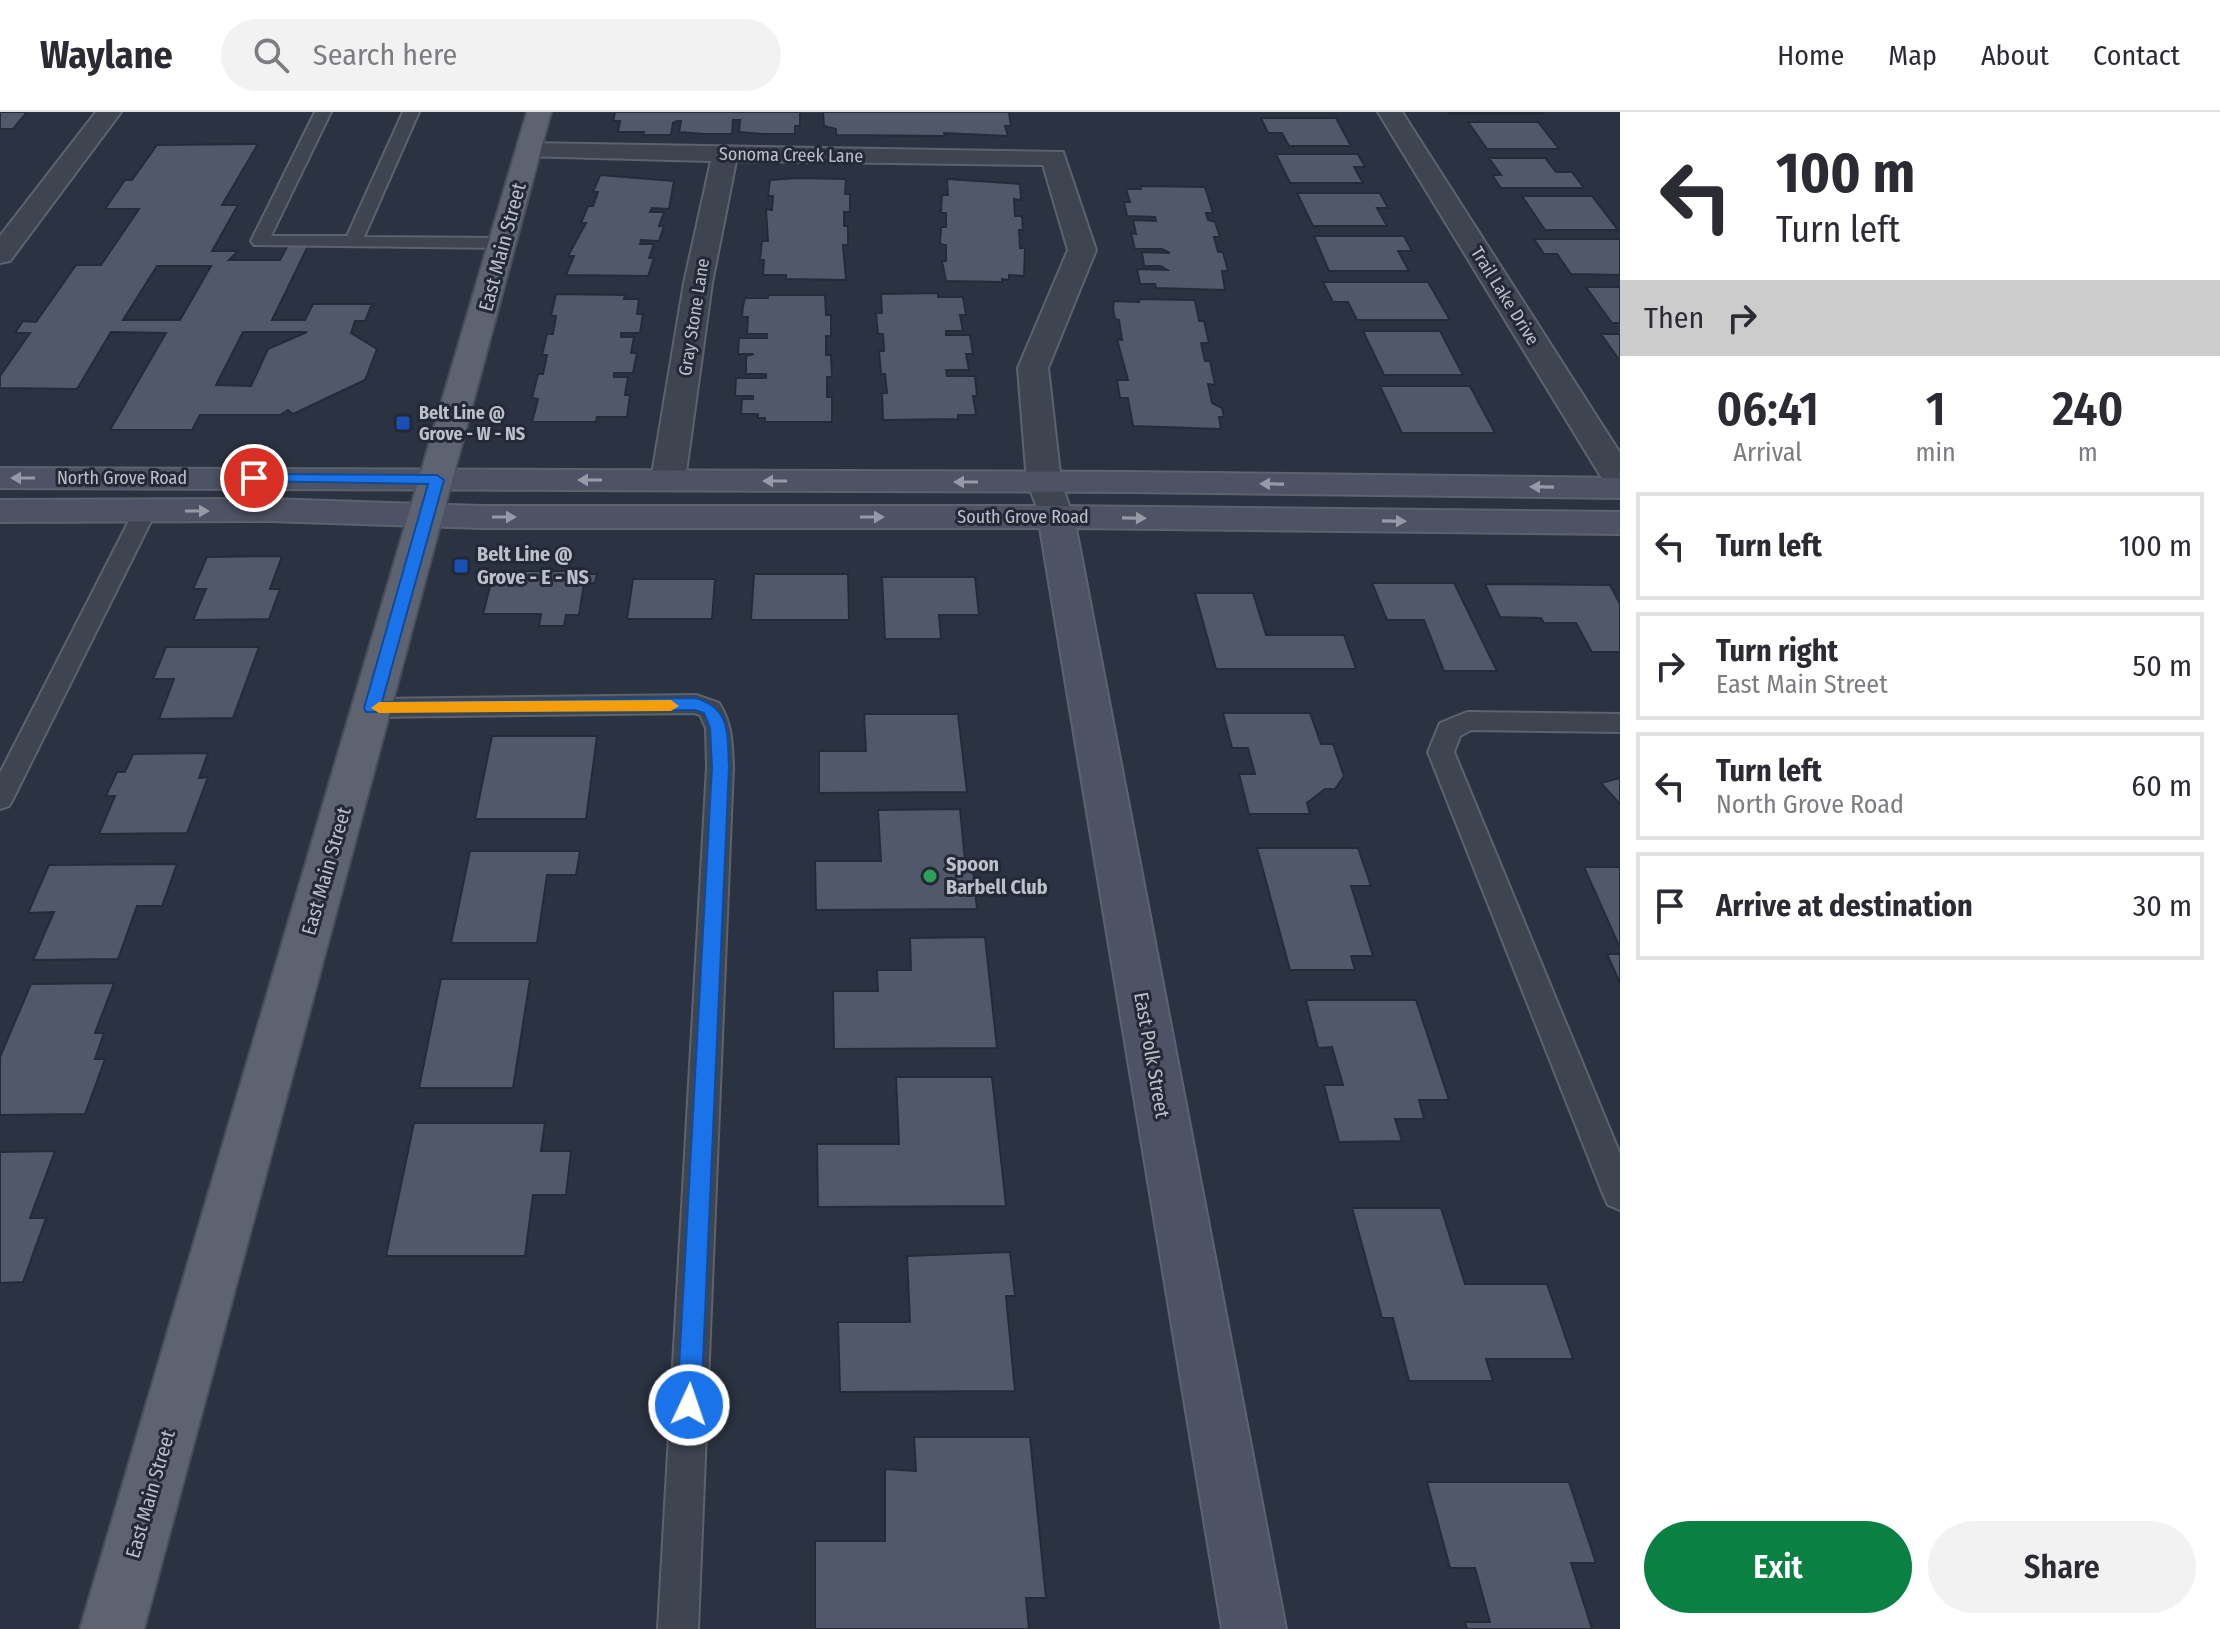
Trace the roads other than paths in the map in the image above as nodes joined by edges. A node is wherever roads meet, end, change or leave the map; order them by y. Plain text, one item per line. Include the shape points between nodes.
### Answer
1 (109, 112) edge
2 (323, 112) edge
3 (411, 112) edge
4 (539, 112) edge
5 (1390, 112) edge
6 (529, 151) junction
7 (725, 154) junction
8 (353, 242) junction
9 (504, 243) junction
10 (0, 255) edge
11 (0, 478) edge
12 (437, 480) junction
13 (668, 480) junction
14 (1620, 480) edge
15 (1620, 488) edge
16 (1050, 499) junction
17 (0, 511) edge
18 (145, 511) junction
19 (426, 515) junction
20 (1620, 523) edge
21 (372, 708) junction
22 (1620, 723) edge
23 (0, 799) edge
24 (1620, 1194) edge
25 (112, 1629) edge
26 (678, 1629) edge
27 (1254, 1629) edge

1 - 10 street
2 - 8 lane via 260,241
3 - 8 lane
4 - 6 main road, East Main Street
5 - 14 street, Trail Lake Drive
6 - 7 street, Sonoma Creek Lane
6 - 9 main road, East Main Street
7 - 13 street, Gray Stone Lane via 698,283
7 - 16 street, Sonoma Creek Lane via 1054,157 1082,250 1033,368
8 - 9 lane
9 - 12 main road, East Main Street
12 -> 11 main road, North Grove Road
13 -> 12 main road, South Grove Road
12 - 19 main road, East Main Street
16 -> 13 main road, South Grove Road
15 -> 16 main road, South Grove Road
19 -> 16 main road, South Grove Road
16 -> 20 main road, South Grove Road
16 - 27 main road, East Polk Street
17 - 18 main road, North Grove Road
18 -> 19 main road, North Grove Road
18 - 23 lane
19 - 21 main road, East Main Street
21 - 25 main road, East Main Street
21 - 26 lane via 696,704 710,709 719,728
22 - 24 lane via 1467,721 1449,730 1441,752

